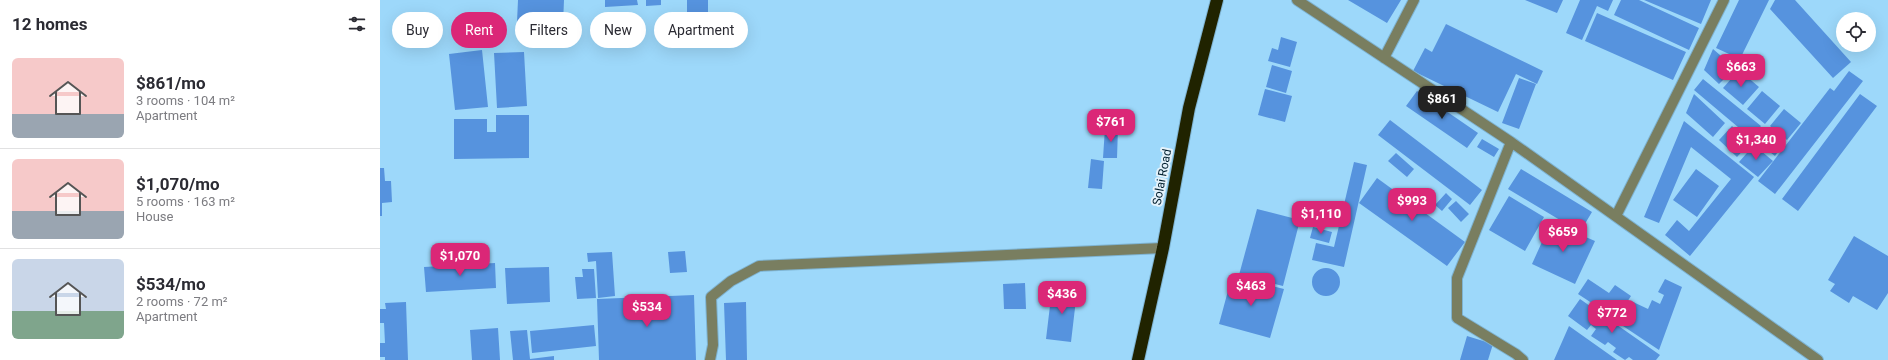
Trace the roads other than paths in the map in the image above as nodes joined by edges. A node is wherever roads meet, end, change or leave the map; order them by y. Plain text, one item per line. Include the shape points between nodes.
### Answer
1 (1217, 0) edge
2 (1297, 0) edge
3 (1414, 0) edge
4 (1724, 0) edge
5 (1384, 58) junction
6 (1511, 142) junction
7 (1616, 216) junction
8 (1163, 248) junction
9 (710, 360) edge
10 (1138, 360) edge
11 (1523, 360) edge
12 (1818, 360) edge

1 - 8 highway, Solai Road via 1189,108
2 - 5 street
3 - 5 street
4 - 7 street
5 - 6 street
6 - 7 street
6 - 11 street via 1457,278 1457,318
7 - 12 street
8 - 9 street via 759,266 731,281 711,297 713,345
8 - 10 highway, Solai Road

